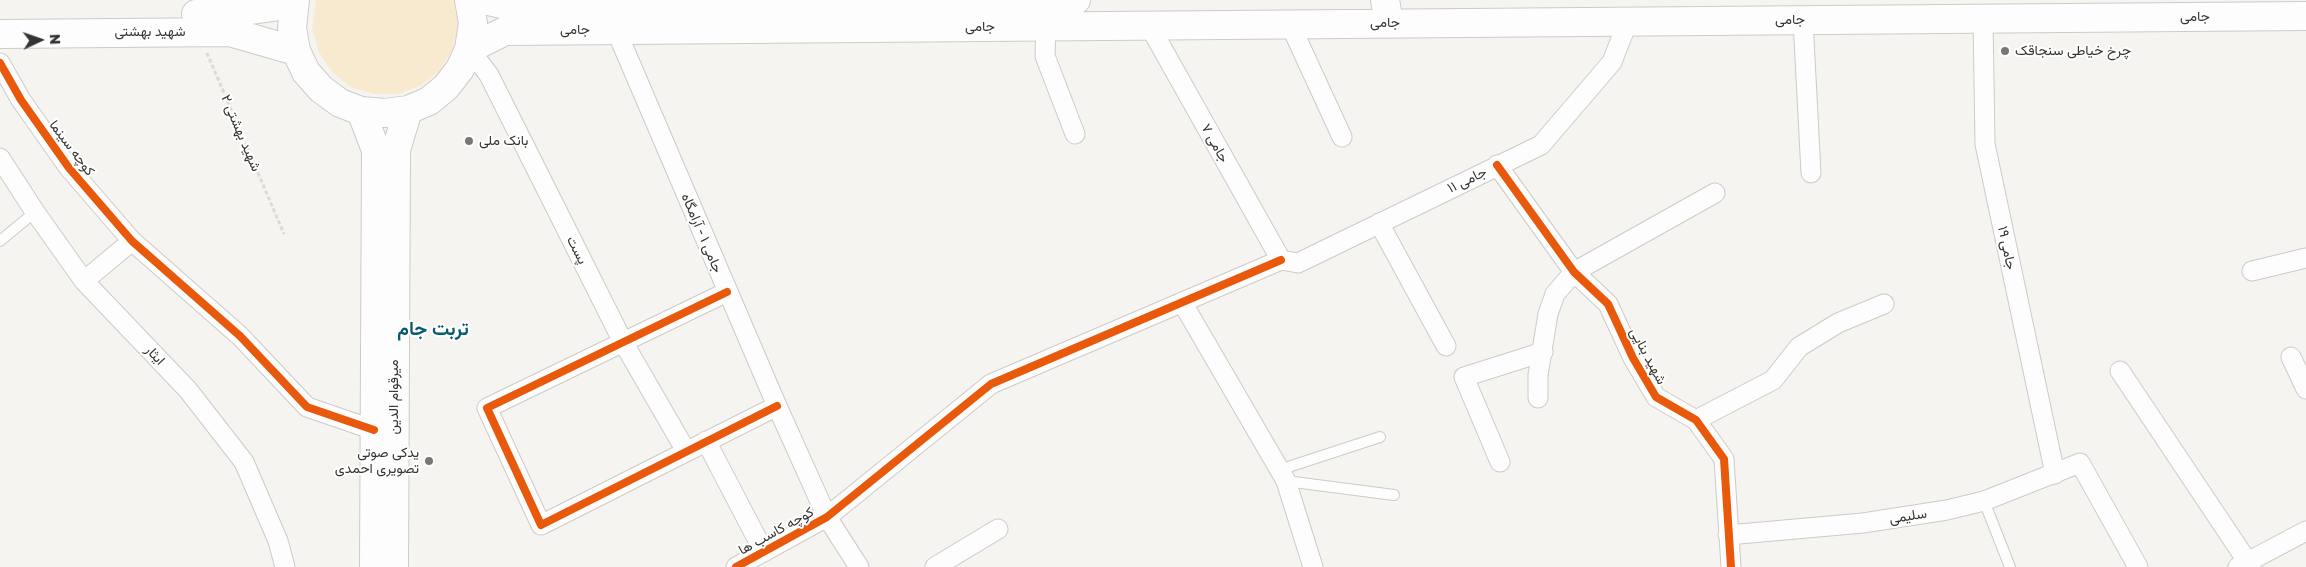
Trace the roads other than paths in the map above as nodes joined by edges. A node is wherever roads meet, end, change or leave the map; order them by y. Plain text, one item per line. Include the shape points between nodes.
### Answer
1 (469, 0) edge
2 (484, 0) edge
3 (1076, 0) edge
4 (780, 1) edge
5 (295, 2) edge
6 (537, 2) edge
7 (1706, 10) edge
8 (1752, 10) edge
9 (1387, 12) edge
10 (0, 15) edge
11 (2306, 16) edge
12 (1983, 18) junction
13 (1803, 20) junction
14 (1628, 21) junction
15 (1290, 24) junction
16 (1149, 25) junction
17 (1046, 26) junction
18 (616, 30) junction
19 (0, 34) edge
20 (469, 49) junction
21 (296, 51) junction
22 (0, 63) edge
23 (408, 110) junction
24 (362, 111) junction
25 (1075, 134) dead end
26 (1342, 137) dead end
27 (0, 158) edge
28 (1498, 165) junction
29 (1811, 172) dead end
30 (1715, 194) dead end
31 (35, 212) junction
32 (1379, 223) junction
33 (0, 241) edge
34 (132, 241) junction
35 (2306, 258) edge
36 (1281, 260) junction
37 (2252, 271) dead end
38 (1574, 272) junction
39 (84, 281) junction
40 (727, 292) junction
41 (1182, 302) junction
42 (1884, 304) dead end
43 (623, 342) junction
44 (1446, 346) dead end
45 (1543, 352) junction
46 (2291, 357) dead end
47 (2120, 371) dead end
48 (2306, 389) edge
49 (1538, 398) dead end
50 (777, 406) junction
51 (1696, 420) junction
52 (374, 430) junction
53 (1380, 437) dead end
54 (706, 441) junction
55 (686, 451) junction
56 (1500, 462) dead end
57 (2055, 474) junction
58 (1282, 476) junction
59 (1394, 494) dead end
60 (1984, 500) junction
61 (827, 516) junction
62 (998, 529) dead end
63 (2306, 531) edge
64 (384, 534) junction
65 (1728, 535) junction
66 (764, 552) junction
67 (2246, 565) edge
68 (285, 567) edge
69 (374, 567) edge
70 (394, 567) edge
71 (736, 567) edge
72 (859, 567) edge
73 (935, 567) edge
74 (1313, 567) edge
75 (1731, 567) edge
76 (2010, 567) edge
77 (2138, 567) edge

1 - 20 main road via 473,23
2 - 6 main road, جامی via 505,5
3 - 4 main road, جامی
4 - 6 main road, جامی
5 - 10 main road, شهید بهشتی via 230,14
5 - 21 main road via 292,28
7 - 8 main road, جامی
7 - 14 main road, جامی
8 - 13 main road, جامی
9 - 14 main road, جامی
9 - 15 main road, جامی
11 - 12 main road, جامی
12 - 13 main road, جامی
12 - 57 street, جامی ۱۹ via 1985,144
13 - 29 street
14 - 28 street, جامی ۱۱ via 1612,62 1541,145
15 - 16 main road, جامی
15 - 26 street
16 - 17 main road, جامی
16 - 36 street, جامی ۷
17 - 18 main road, جامی
17 - 25 street via 1045,56
18 - 20 main road, جامی via 505,31
18 - 40 street, جامی ۱ - آرامگاه
19 - 21 main road, شهید بهشتی via 230,32
20 - 23 main road via 460,69 446,87 429,101
20 - 43 street, پست via 489,76
21 - 24 main road via 306,72 321,89 340,103
22 - 34 street, کوچه سینما via 21,100 69,168
23 - 24 main road via 385,114
23 - 64 main road, میرقوام الدین via 396,150
24 - 52 main road, میرقوام الدین via 376,150
27 - 31 street, ایثار
28 - 32 street, جامی ۱۱
28 - 38 street, شهید بنایی
30 - 38 street
31 - 33 lane
31 - 39 street, ایثار
32 - 36 street, جامی ۱۱ via 1298,263
32 - 44 street
34 - 39 street
34 - 52 street, کوچه سینما via 240,336 307,407
35 - 37 street
36 - 41 street, کوچه کاسب ها
38 - 45 street via 1556,294 1548,314
38 - 51 street, شهید بنایی via 1608,304 1633,358 1656,397
39 - 68 street, ایثار via 188,390 244,462 278,541
40 - 43 street
40 - 50 street, جامی ۱ - آرامگاه
41 - 58 street
41 - 61 street, کوچه کاسب ها via 991,384
42 - 51 street via 1838,323 1815,337 1800,347 1773,380
43 - 55 street, پست
43 - 55 street via 487,408 541,525
45 - 49 street
45 - 56 street via 1464,377
46 - 48 street
47 - 67 street
50 - 54 street
50 - 61 street, جامی ۱ - آرامگاه
51 - 65 street, شهید بنایی via 1724,459
52 - 64 main road, میرقوام الدین
53 - 58 lane
54 - 55 street
54 - 66 street
57 - 60 street, سلیمی
57 - 77 street, سلیمی via 2080,463
58 - 59 lane
58 - 74 street
60 - 65 street, سلیمی via 1947,510 1863,523
60 - 76 lane
61 - 66 street, کوچه کاسب ها
61 - 72 street, جامی ۱ - آرامگاه
62 - 73 street
63 - 67 street
64 - 69 main road, میرقوام الدین
64 - 70 main road, میرقوام الدین
65 - 75 street, شهید بنایی
66 - 71 street, کوچه کاسب ها

